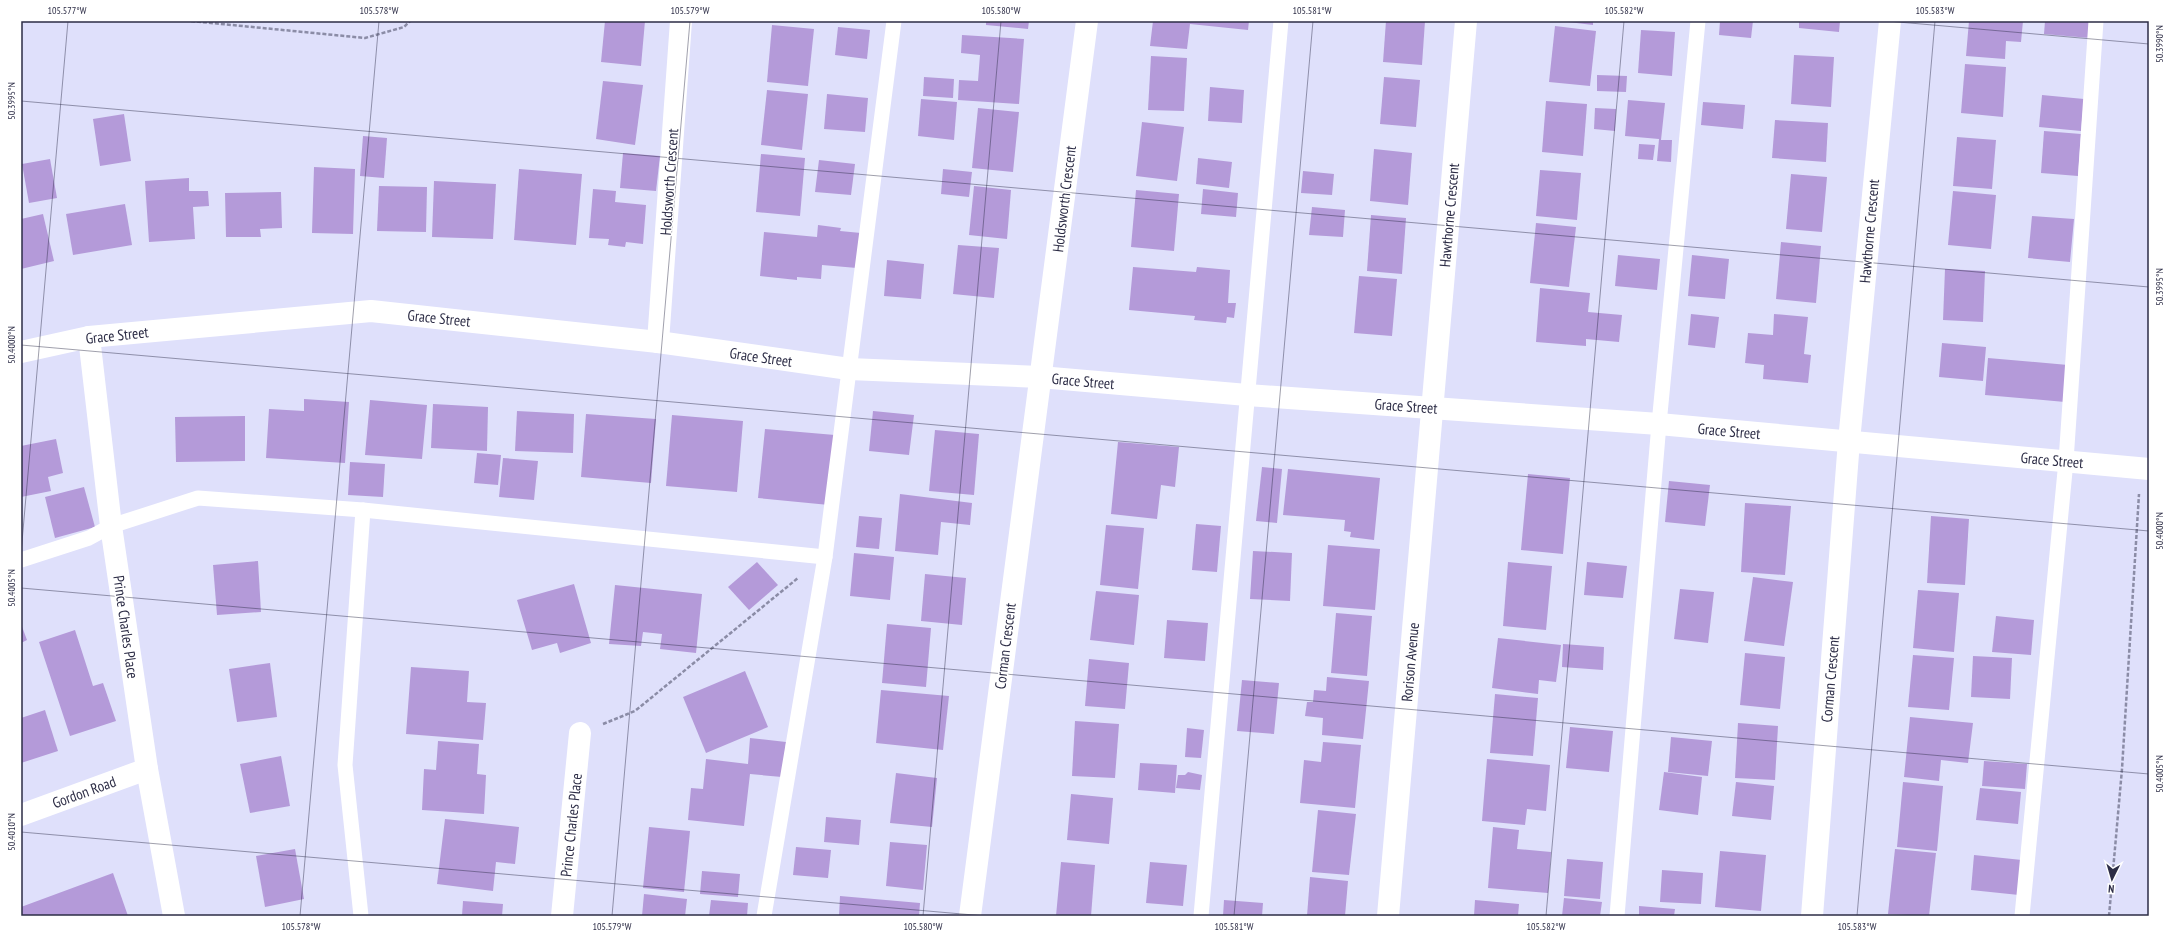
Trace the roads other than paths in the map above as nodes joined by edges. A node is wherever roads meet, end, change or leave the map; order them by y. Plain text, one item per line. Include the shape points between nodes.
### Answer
1 (681, 21) edge
2 (894, 21) edge
3 (1087, 21) edge
4 (1281, 21) edge
5 (1466, 21) edge
6 (1698, 21) edge
7 (1890, 21) edge
8 (2096, 21) edge
9 (89, 336) junction
10 (658, 342) junction
11 (21, 352) edge
12 (849, 369) junction
13 (1040, 377) junction
14 (1248, 394) junction
15 (1432, 408) junction
16 (1659, 424) junction
17 (1849, 441) junction
18 (2066, 461) junction
19 (2144, 468) edge
20 (363, 510) junction
21 (111, 526) junction
22 (825, 557) junction
23 (21, 560) edge
24 (580, 733) road end
25 (147, 769) junction
26 (21, 815) edge
27 (174, 916) edge
28 (361, 916) edge
29 (562, 916) edge
30 (764, 916) edge
31 (970, 916) edge
32 (1201, 916) edge
33 (1388, 916) edge
34 (1617, 916) edge
35 (1812, 916) edge
36 (2022, 916) edge

1 - 10 street, Holdsworth Crescent
2 - 12 lane
3 - 13 street, Holdsworth Crescent
4 - 14 lane
5 - 15 street, Hawthorne Crescent
6 - 16 lane
7 - 17 street, Hawthorne Crescent
8 - 18 lane
9 - 10 street, Grace Street via 371,310
9 - 11 street, Grace Street
9 - 21 street, Prince Charles Place
10 - 12 street, Grace Street
12 - 13 street, Grace Street
12 - 22 lane
13 - 14 street, Grace Street
13 - 31 street, Corman Crescent
14 - 15 street, Grace Street
14 - 32 lane
15 - 16 street, Grace Street
15 - 33 street, Rorison Avenue
16 - 17 street, Grace Street
16 - 34 lane
17 - 18 street, Grace Street
17 - 35 street, Corman Crescent
18 - 19 street, Grace Street
18 - 36 lane
20 - 21 lane via 198,498
20 - 22 lane
20 - 28 lane via 344,764
21 - 23 lane via 89,538
21 - 25 street, Prince Charles Place
22 - 30 lane
24 - 29 street, Prince Charles Place
25 - 26 street, Gordon Road
25 - 27 street, Prince Charles Place

